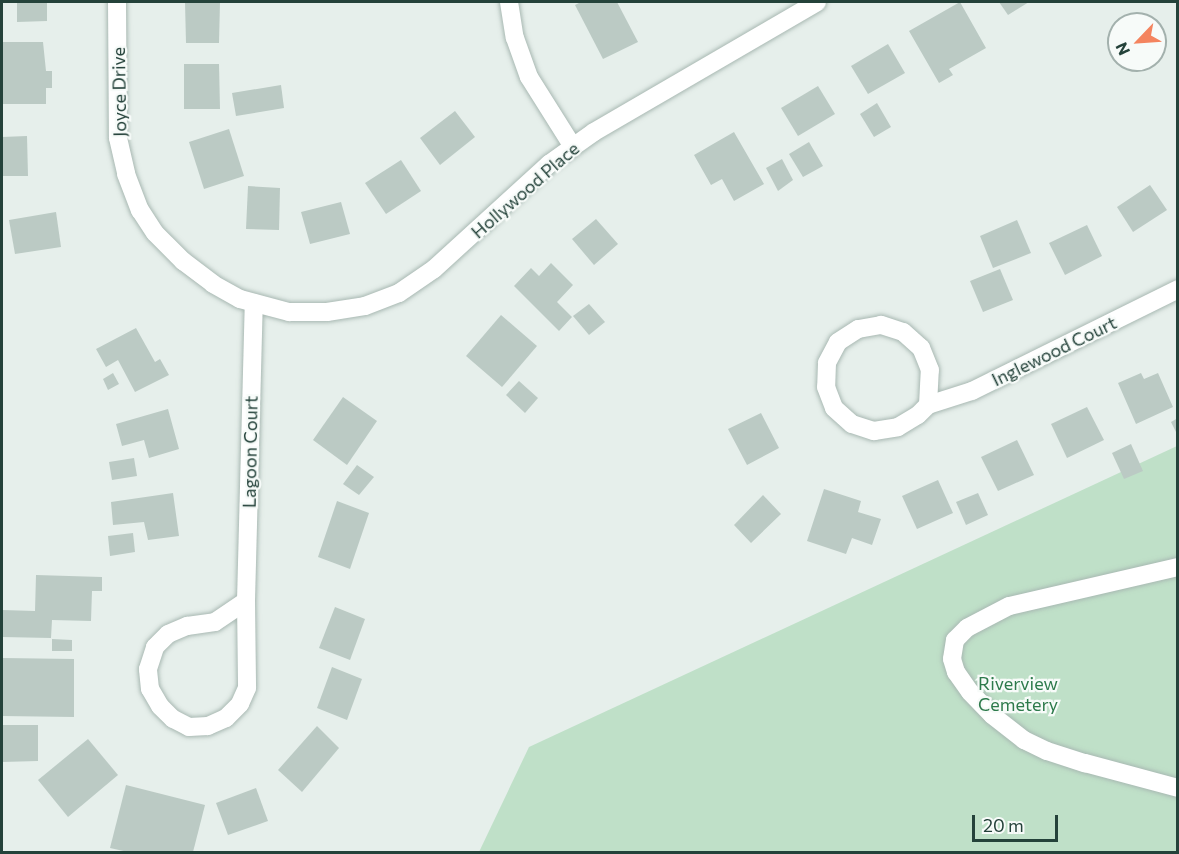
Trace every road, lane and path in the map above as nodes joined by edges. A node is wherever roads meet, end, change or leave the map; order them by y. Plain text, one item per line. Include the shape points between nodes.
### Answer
1 (117, 2) edge
2 (509, 2) edge
3 (817, 2) edge
4 (573, 147) junction
5 (1178, 289) edge
6 (254, 303) junction
7 (928, 405) junction
8 (1178, 567) edge
9 (246, 601) junction
10 (1178, 788) edge

1 - 6 street, Joyce Drive via 118,138 140,210 155,233 183,261 213,284
2 - 4 street via 515,38 529,77
3 - 4 street, Hollywood Place via 649,98
4 - 6 street, Hollywood Place via 549,164 434,269 399,293 365,306 327,312 289,312
5 - 7 street, Inglewood Court via 972,391
6 - 9 street, Lagoon Court
7 - 7 street, Inglewood Court via 930,370 921,348 903,332 881,325 858,329 838,342 827,363 826,387 834,408 852,424 874,431 898,427
8 - 10 street via 1010,606 967,628 955,640 952,659 970,692 1024,740 1085,763
9 - 9 street, Lagoon Court via 215,622 187,626 168,634 155,647 148,669 150,688 173,719 189,727 208,726 226,718 240,704 247,688

